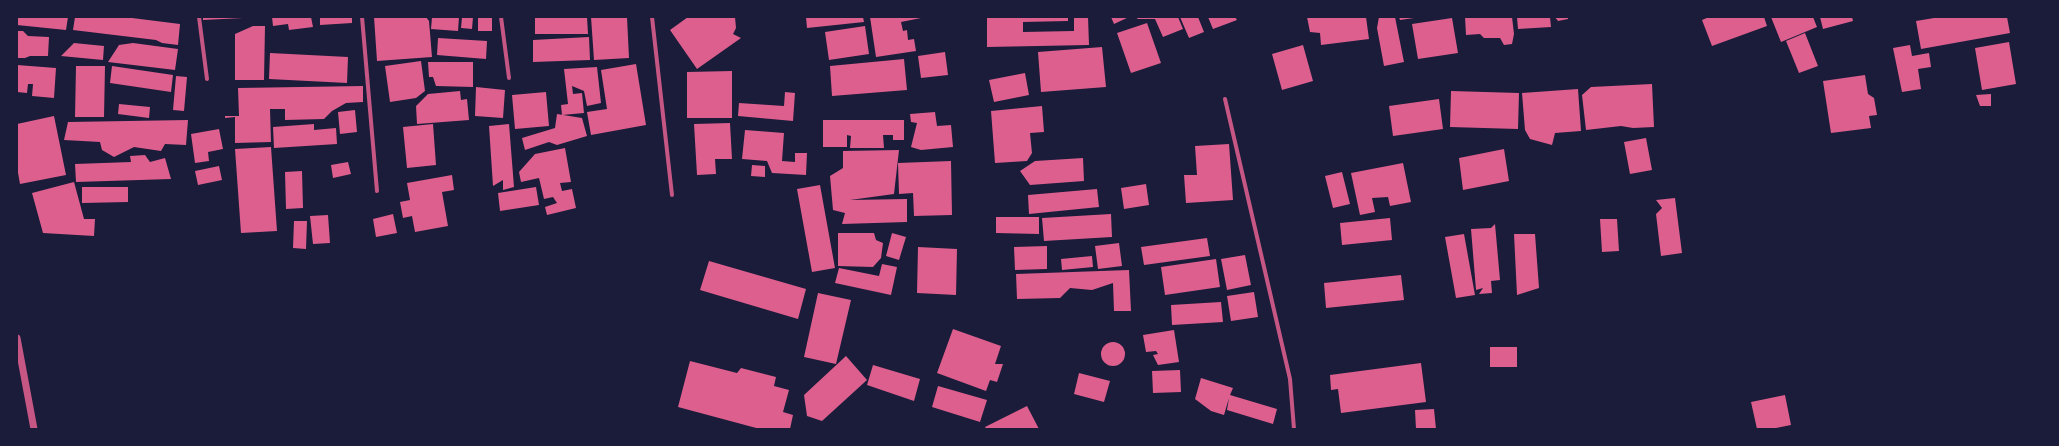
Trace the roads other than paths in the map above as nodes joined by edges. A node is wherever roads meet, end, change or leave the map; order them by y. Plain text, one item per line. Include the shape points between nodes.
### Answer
1 (199, 17) edge
2 (362, 17) edge
3 (501, 17) edge
4 (652, 17) edge
5 (509, 78) dead end
6 (207, 79) dead end
7 (1225, 99) dead end
8 (377, 190) dead end
9 (672, 195) dead end
10 (17, 338) edge
11 (34, 429) edge
12 (1294, 429) edge

1 - 6 street
2 - 8 street
3 - 5 street
4 - 9 street
7 - 12 street via 1290,379
10 - 11 street

